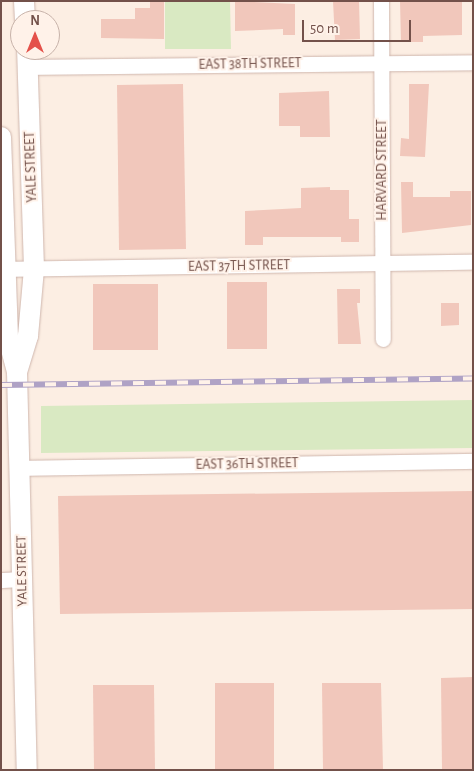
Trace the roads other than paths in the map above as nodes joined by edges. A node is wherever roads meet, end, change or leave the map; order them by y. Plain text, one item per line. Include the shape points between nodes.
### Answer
1 (381, 1) edge
2 (60, 58) edge
3 (27, 60) edge
4 (473, 62) edge
5 (381, 63) junction
6 (1, 137) edge
7 (2, 185) edge
8 (31, 186) junction
9 (473, 262) edge
10 (382, 264) junction
11 (5, 269) junction
12 (34, 269) junction
13 (383, 340) dead end
14 (17, 372) junction
15 (473, 461) edge
16 (20, 468) junction
17 (22, 579) junction
18 (1, 580) edge
19 (27, 770) edge

1 - 5 street, HARVARD STREET
2 - 5 street, EAST 38TH STREET
3 - 8 main road, YALE STREET
4 - 5 street, EAST 38TH STREET
5 - 10 street, HARVARD STREET
6 - 7 main road, YALE STREET
7 - 8 main road
7 - 11 main road, YALE STREET
8 - 12 main road, YALE STREET
9 - 10 street, EAST 37TH STREET
10 - 12 street, EAST 37TH STREET
10 - 13 street, HARVARD STREET
11 - 12 street, EAST 37TH STREET
11 - 14 main road, YALE STREET via 8,338
12 - 14 main road, YALE STREET via 28,336
14 - 16 main road, YALE STREET
15 - 16 street, EAST 36TH STREET
16 - 17 main road, YALE STREET
17 - 18 street
17 - 19 main road, YALE STREET

